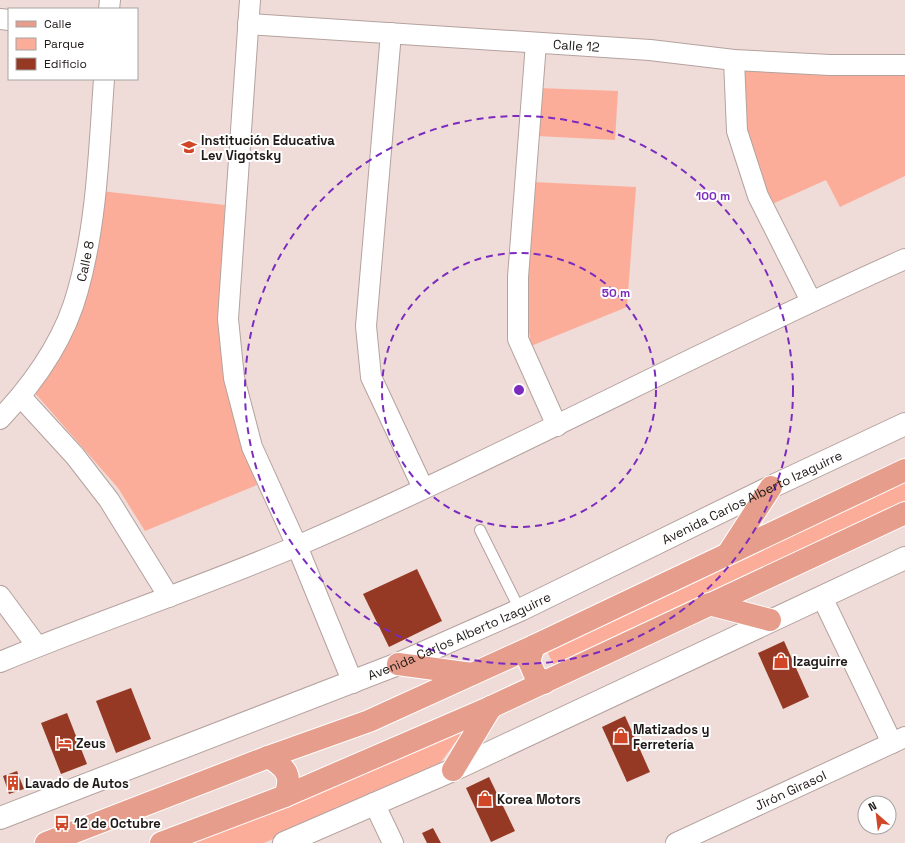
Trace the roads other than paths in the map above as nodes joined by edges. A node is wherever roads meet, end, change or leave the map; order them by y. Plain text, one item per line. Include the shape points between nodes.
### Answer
1 (250, 0) edge
2 (248, 24) junction
3 (391, 33) junction
4 (536, 42) junction
5 (734, 60) junction
6 (905, 65) edge
7 (104, 80) edge
8 (905, 259) edge
9 (811, 301) junction
10 (21, 397) junction
11 (0, 419) edge
12 (905, 424) edge
13 (557, 426) junction
14 (905, 470) edge
15 (771, 487) junction
16 (423, 488) junction
17 (905, 513) edge
18 (480, 530) dead end
19 (297, 546) junction
20 (730, 552) junction
21 (905, 558) edge
22 (0, 596) edge
23 (169, 597) junction
24 (822, 597) junction
25 (709, 604) junction
26 (520, 610) junction
27 (770, 620) junction
28 (37, 646) junction
29 (534, 646) junction
30 (0, 662) edge
31 (398, 664) junction
32 (472, 674) junction
33 (352, 683) junction
34 (544, 683) junction
35 (491, 707) junction
36 (899, 740) edge
37 (268, 757) junction
38 (453, 770) junction
39 (285, 796) junction
40 (374, 803) junction
41 (0, 818) edge
42 (46, 843) edge
43 (161, 843) edge
44 (284, 843) edge
45 (393, 843) edge
46 (676, 843) edge

1 - 2 street
2 - 3 street, Calle 12
2 - 19 street via 228,319 234,378 252,447
3 - 4 street, Calle 12
3 - 16 street via 366,326 371,377
4 - 5 street, Calle 12 via 650,50
4 - 13 street via 518,277 518,338
5 - 6 street, Calle 12 via 830,65
5 - 9 street via 737,131 758,196
7 - 10 street, Calle 8 via 94,200 86,259 78,292 59,337 42,368
8 - 9 street
9 - 13 street
10 - 11 street, Calle 8
10 - 23 street via 75,456 109,500
12 - 15 street, Avenida Carlos Alberto Izaguirre
13 - 16 street
14 - 20 main road
15 - 20 main road
15 - 26 street, Avenida Carlos Alberto Izaguirre
16 - 19 street
17 - 25 main road
18 - 26 lane
19 - 23 street
19 - 33 street
20 - 29 main road
21 - 24 street
22 - 28 street
23 - 28 street
24 - 27 street
24 - 36 street
25 - 27 main road
25 - 34 main road
26 - 31 street, Avenida Carlos Alberto Izaguirre
27 - 38 street
28 - 30 street
29 - 32 main road
29 - 34 main road via 529,661 535,675
31 - 32 main road
31 - 33 street, Avenida Carlos Alberto Izaguirre
32 - 37 main road via 368,721
33 - 41 street, Avenida Carlos Alberto Izaguirre
34 - 35 main road
35 - 38 main road
35 - 39 main road
36 - 46 street, Jirón Girasol
37 - 39 main road via 284,768 288,785
37 - 42 main road
38 - 40 street
39 - 43 main road
40 - 44 street
40 - 45 street

